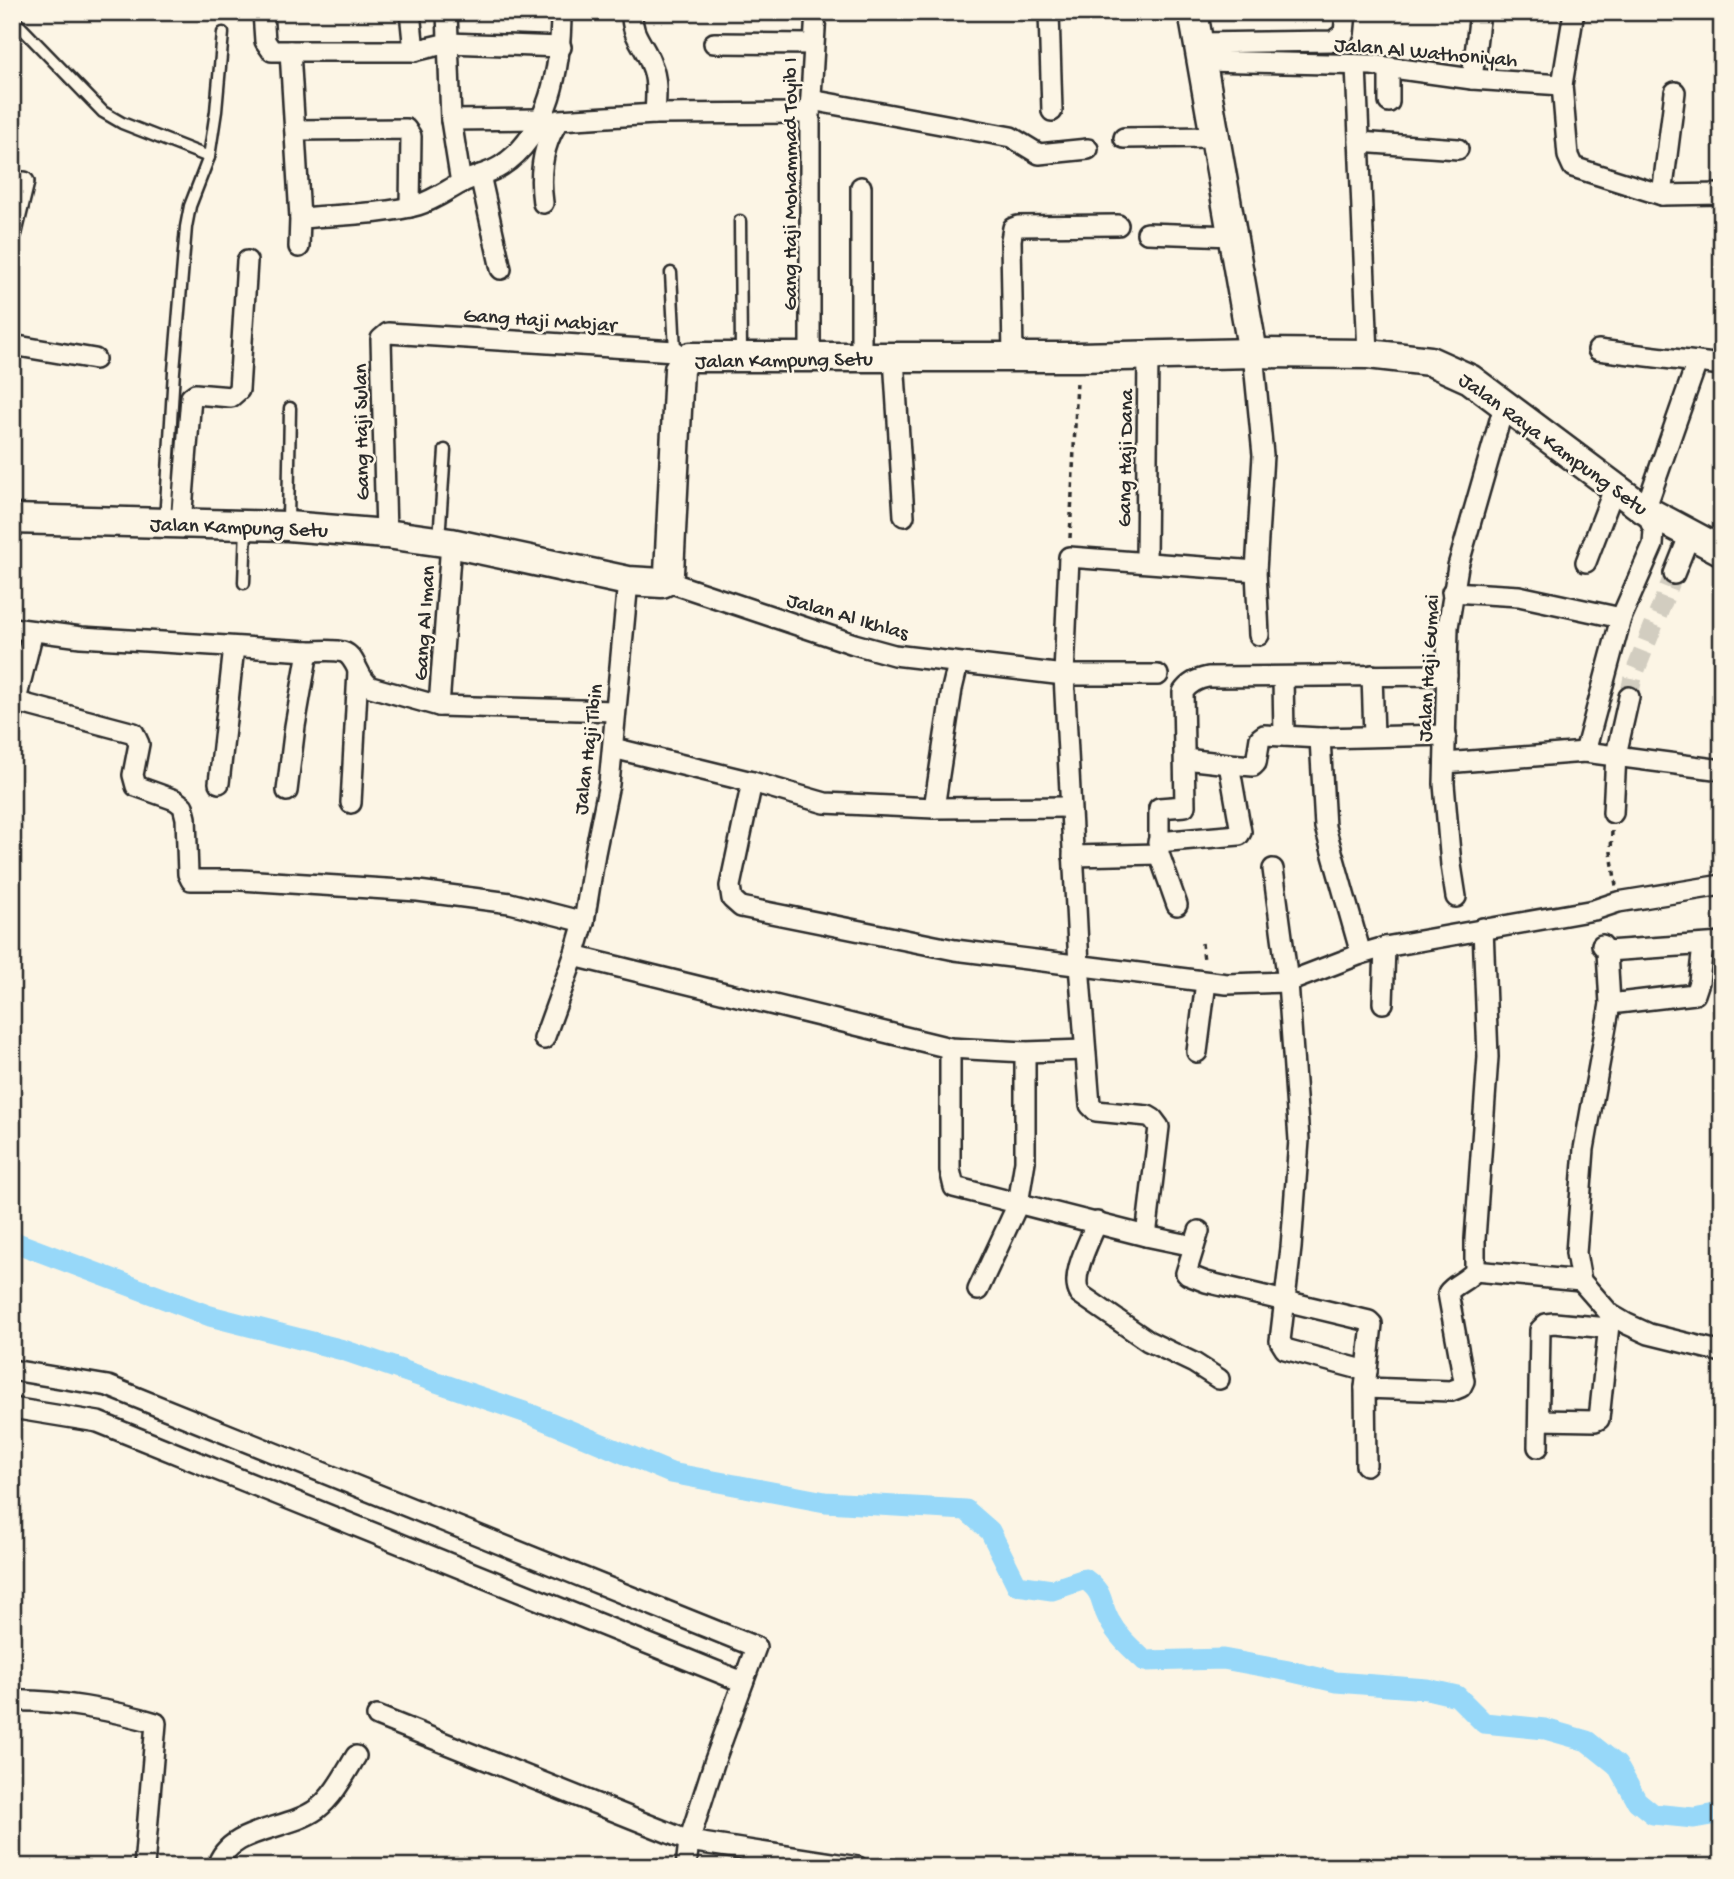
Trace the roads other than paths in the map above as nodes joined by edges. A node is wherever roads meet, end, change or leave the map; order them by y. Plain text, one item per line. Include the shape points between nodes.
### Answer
1 (263, 12) edge
2 (410, 12) edge
3 (447, 12) edge
4 (561, 12) edge
5 (632, 12) edge
6 (816, 12) edge
7 (1049, 12) edge
8 (1193, 12) edge
9 (1346, 12) edge
10 (1480, 12) edge
11 (1574, 12) edge
12 (12, 18) edge
13 (223, 33) dead end
14 (448, 43) junction
15 (713, 43) dead end
16 (813, 44) junction
17 (561, 47) junction
18 (290, 51) junction
19 (414, 51) junction
20 (1201, 52) junction
21 (1356, 65) junction
22 (1389, 68) junction
23 (1472, 79) junction
24 (1562, 85) junction
25 (1675, 92) dead end
26 (1389, 102) dead end
27 (811, 106) junction
28 (1052, 111) dead end
29 (655, 114) junction
30 (539, 119) junction
31 (451, 120) junction
32 (295, 130) junction
33 (1216, 137) junction
34 (1124, 138) dead end
35 (1359, 142) junction
36 (1088, 149) dead end
37 (1458, 149) dead end
38 (209, 157) junction
39 (480, 175) junction
40 (24, 182) dead end
41 (461, 183) junction
42 (861, 187) dead end
43 (1722, 194) edge
44 (1662, 195) junction
45 (543, 203) dead end
46 (410, 207) junction
47 (300, 218) junction
48 (740, 221) dead end
49 (1118, 225) dead end
50 (12, 232) edge
51 (1147, 233) dead end
52 (1233, 236) junction
53 (299, 247) dead end
54 (247, 261) dead end
55 (501, 269) dead end
56 (671, 273) dead end
57 (388, 332) joint
58 (12, 345) edge
59 (1598, 350) dead end
60 (1253, 353) junction
61 (1368, 354) junction
62 (680, 355) junction
63 (1148, 355) junction
64 (1013, 356) junction
65 (810, 357) junction
66 (861, 357) junction
67 (741, 358) junction
68 (894, 358) junction
69 (95, 359) dead end
70 (1697, 362) junction
71 (1722, 365) edge
72 (1504, 406) junction
73 (290, 408) dead end
74 (445, 450) dead end
75 (1614, 489) junction
76 (1645, 510) junction
77 (904, 516) dead end
78 (12, 519) edge
79 (173, 523) junction
80 (246, 525) junction
81 (288, 526) junction
82 (386, 534) junction
83 (1690, 534) junction
84 (445, 542) junction
85 (1722, 551) edge
86 (1146, 561) junction
87 (1586, 562) dead end
88 (1256, 571) junction
89 (1674, 574) tunnel mouth
90 (628, 581) junction
91 (666, 581) junction
92 (244, 583) dead end
93 (1452, 592) junction
94 (1621, 618) junction
95 (12, 628) edge
96 (33, 631) junction
97 (1259, 635) dead end
98 (234, 647) junction
99 (308, 652) junction
100 (958, 664) junction
101 (358, 671) junction
102 (1064, 675) junction
103 (1158, 675) dead end
104 (1372, 675) junction
105 (1447, 675) junction
106 (1283, 678) junction
107 (1629, 697) tunnel mouth
108 (439, 706) junction
109 (14, 709) edge
110 (615, 711) junction
111 (1446, 734) junction
112 (1284, 736) junction
113 (1374, 736) junction
114 (1320, 738) junction
115 (613, 748) junction
116 (1585, 752) junction
117 (1616, 755) junction
118 (1185, 759) junction
119 (1445, 763) junction
120 (1228, 764) junction
121 (1722, 770) edge
122 (219, 782) dead end
123 (752, 782) junction
124 (287, 791) dead end
125 (351, 803) dead end
126 (1070, 807) junction
127 (934, 808) junction
128 (1613, 813) road end
129 (1159, 848) junction
130 (1073, 856) junction
131 (1273, 869) dead end
132 (1722, 885) edge
133 (1456, 897) dead end
134 (1177, 905) dead end
135 (584, 922) junction
136 (1483, 928) junction
137 (1712, 944) edge
138 (1385, 947) junction
139 (1361, 954) junction
140 (574, 956) junction
141 (1079, 965) junction
142 (1206, 982) junction
143 (1288, 982) junction
144 (1383, 1003) dead end
145 (1610, 1004) junction
146 (544, 1039) dead end
147 (950, 1048) junction
148 (1085, 1050) junction
149 (1025, 1052) junction
150 (1197, 1052) dead end
151 (1018, 1204) junction
152 (1097, 1223) junction
153 (1146, 1236) junction
154 (1475, 1271) junction
155 (1581, 1281) junction
156 (978, 1290) dead end
157 (1286, 1300) junction
158 (1609, 1321) junction
159 (1722, 1352) edge
160 (12, 1370) edge
161 (1366, 1379) junction
162 (1219, 1380) dead end
163 (12, 1408) edge
164 (1539, 1420) junction
165 (1538, 1447) dead end
166 (1366, 1465) dead end
167 (743, 1682) junction
168 (12, 1701) edge
169 (377, 1716) dead end
170 (356, 1756) dead end
171 (689, 1842) junction
172 (144, 1867) edge
173 (217, 1867) edge
174 (686, 1867) edge
175 (858, 1867) edge

1 - 18 street via 268,47
2 - 19 street
3 - 14 street
4 - 17 street
5 - 29 street via 635,36 652,64
6 - 16 street, Gang Haji Mohammad Toyib I
7 - 28 street
8 - 20 street
9 - 20 street via 1344,33 1334,41
10 - 23 street
11 - 24 street
12 - 38 lane via 103,112
13 - 38 lane
14 - 17 street
14 - 19 street
14 - 31 street
15 - 16 street
16 - 27 street, Gang Haji Mohammad Toyib I
17 - 30 street via 549,99
18 - 19 street
18 - 32 street
20 - 21 street, Jalan Al Wathoniyah
20 - 33 street
21 - 22 street, Jalan Al Wathoniyah
21 - 35 street
22 - 23 street, Jalan Al Wathoniyah
22 - 26 street
23 - 24 street, Jalan Al Wathoniyah
24 - 44 street via 1573,167
25 - 44 street
27 - 29 street
27 - 36 street via 1011,138 1039,154
27 - 65 street, Gang Haji Mohammad Toyib I
29 - 45 street via 559,120 542,162
30 - 31 street
30 - 39 street via 512,158
31 - 41 street
32 - 46 street via 407,129 411,136
32 - 47 street
33 - 34 street
33 - 52 street
35 - 37 street
35 - 61 street
38 - 79 lane via 186,227 174,371
39 - 41 street
39 - 55 street
40 - 50 street
41 - 46 street
42 - 66 street
43 - 44 street
46 - 47 street
47 - 53 street
48 - 67 lane
49 - 64 street via 1013,228
51 - 52 street
52 - 60 street
54 - 79 street via 239,390 231,397 191,397
56 - 62 lane
57 - 62 street, Gang Haji Mabjar
57 - 82 street, Gang Haji Sulan via 381,339
58 - 69 street
59 - 70 street
60 - 61 street, Jalan Raya Kampung Setu
60 - 63 street, Jalan Kampung Setu
60 - 88 street via 1263,456
61 - 72 street, Jalan Raya Kampung Setu via 1430,361 1451,369
62 - 67 street, Jalan Kampung Setu
62 - 91 street, Jalan Kampung Setu
63 - 64 street, Jalan Kampung Setu
63 - 86 street, Gang Haji Dana
64 - 68 street, Jalan Kampung Setu
65 - 66 street, Jalan Kampung Setu
65 - 67 street, Jalan Kampung Setu
66 - 68 street, Jalan Kampung Setu
68 - 77 street
70 - 71 street
70 - 76 street
72 - 75 street, Jalan Raya Kampung Setu
72 - 93 street, Jalan Haji Gumai
73 - 81 lane
74 - 84 lane
75 - 76 street, Jalan Raya Kampung Setu
75 - 87 street
76 - 83 street, Jalan Raya Kampung Setu
76 - 94 street via 1654,530 1653,545
78 - 79 street, Jalan Kampung Setu
79 - 80 street, Jalan Kampung Setu
80 - 81 street, Jalan Kampung Setu
80 - 92 lane
81 - 82 street, Jalan Kampung Setu
82 - 84 street, Jalan Kampung Setu
83 - 85 street, Jalan Raya Kampung Setu
83 - 89 street
84 - 90 street, Jalan Kampung Setu
84 - 108 street, Gang Al Iman
86 - 88 street
86 - 102 street via 1069,557
88 - 97 street
90 - 91 street, Jalan Kampung Setu
90 - 110 street, Jalan Haji Tibin
91 - 100 street, Jalan Al Ikhlas via 874,650
93 - 94 street via 1519,596
93 - 105 street, Jalan Haji Gumai
94 - 116 street
95 - 96 street
96 - 98 street
96 - 109 street
98 - 99 street
98 - 122 street
99 - 101 street via 342,651
99 - 124 street
100 - 102 street, Jalan Al Ikhlas
100 - 127 street
101 - 108 street via 371,687
101 - 125 street
102 - 103 street, Jalan Al Ikhlas
102 - 126 street
104 - 105 street
104 - 106 street
104 - 113 street
105 - 111 street, Jalan Haji Gumai
106 - 112 street
106 - 118 street via 1208,677 1187,686 1183,692
107 - 117 street
108 - 110 street
109 - 135 street via 134,733 139,744 133,775 136,786 183,806 191,880 418,891 510,903
110 - 115 street, Jalan Haji Tibin
111 - 113 street
111 - 119 street, Jalan Haji Gumai
112 - 114 street
112 - 120 street via 1260,738 1253,766
113 - 114 street
114 - 139 street via 1325,827
115 - 123 street
115 - 135 street, Jalan Haji Tibin
116 - 117 street
116 - 119 street
117 - 121 street
117 - 128 street
118 - 120 street
118 - 129 street via 1185,806 1159,808
119 - 133 street, Jalan Haji Gumai
120 - 129 street via 1239,835
123 - 127 street via 825,803
123 - 141 street via 730,886 732,899 741,907 954,950
126 - 127 street
126 - 130 street
129 - 130 street
129 - 134 street
130 - 141 street
131 - 143 street
132 - 136 street
135 - 140 street, Jalan Haji Tibin
136 - 138 street
136 - 154 street via 1488,1056
137 - 145 street via 1695,994
137 - 145 street via 1604,948
138 - 139 street
138 - 144 street
139 - 143 street
140 - 146 street, Jalan Haji Tibin
140 - 147 street
141 - 142 street
141 - 148 street
142 - 143 street
142 - 150 street
143 - 157 street via 1299,1140
145 - 155 street via 1584,1149 1576,1253
147 - 149 street
147 - 151 street via 950,1170 954,1187
148 - 149 street
148 - 153 street via 1092,1109 1148,1116 1159,1127
149 - 151 street via 1025,1161
151 - 152 street
151 - 156 street
152 - 153 street
152 - 162 street via 1077,1274 1080,1294 1148,1341
153 - 157 street via 1196,1239 1188,1275
154 - 155 street
154 - 161 street via 1448,1293 1463,1372 1461,1387 1451,1391
155 - 158 street
157 - 161 street via 1280,1337 1285,1349
157 - 161 street via 1369,1321 1373,1328
158 - 159 street
158 - 164 street via 1599,1419
158 - 164 street via 1554,1323 1540,1330
160 - 167 street via 108,1386 756,1647
161 - 166 street
163 - 167 street via 98,1422
164 - 165 street
167 - 171 street
168 - 172 street via 93,1709 156,1723
169 - 171 street
170 - 173 street via 318,1809 236,1840 220,1855
171 - 174 street
171 - 175 street

